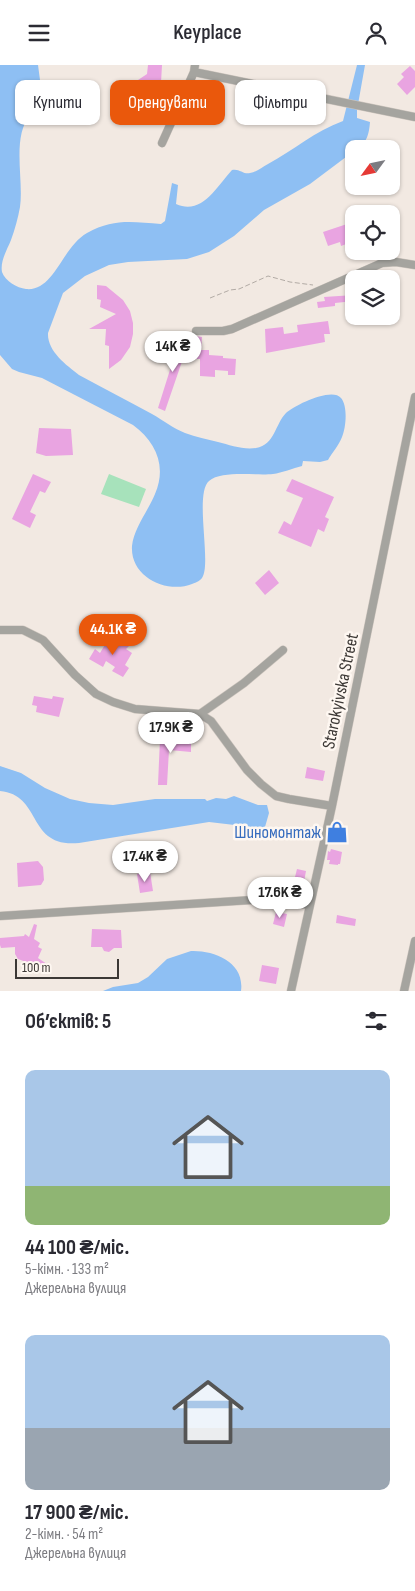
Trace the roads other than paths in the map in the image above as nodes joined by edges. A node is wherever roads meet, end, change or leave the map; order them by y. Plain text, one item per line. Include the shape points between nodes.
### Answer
1 (194, 68) edge
2 (415, 117) edge
3 (162, 143) dead end
4 (415, 265) edge
5 (196, 331) dead end
6 (415, 397) edge
7 (0, 630) edge
8 (283, 650) dead end
9 (200, 714) junction
10 (332, 806) junction
11 (310, 905) junction
12 (0, 916) edge
13 (415, 941) edge
14 (291, 991) edge
15 (404, 991) edge

1 - 2 street
1 - 3 street
4 - 5 street via 382,263 232,329
6 - 10 street, Starokyivska Street
7 - 9 street via 22,631 43,640 96,694 113,703 135,709
8 - 9 street
9 - 10 street via 210,721 261,785 289,799
10 - 11 street, Starokyivska Street
11 - 12 street via 266,899
11 - 14 street, Starokyivska Street
13 - 15 street

